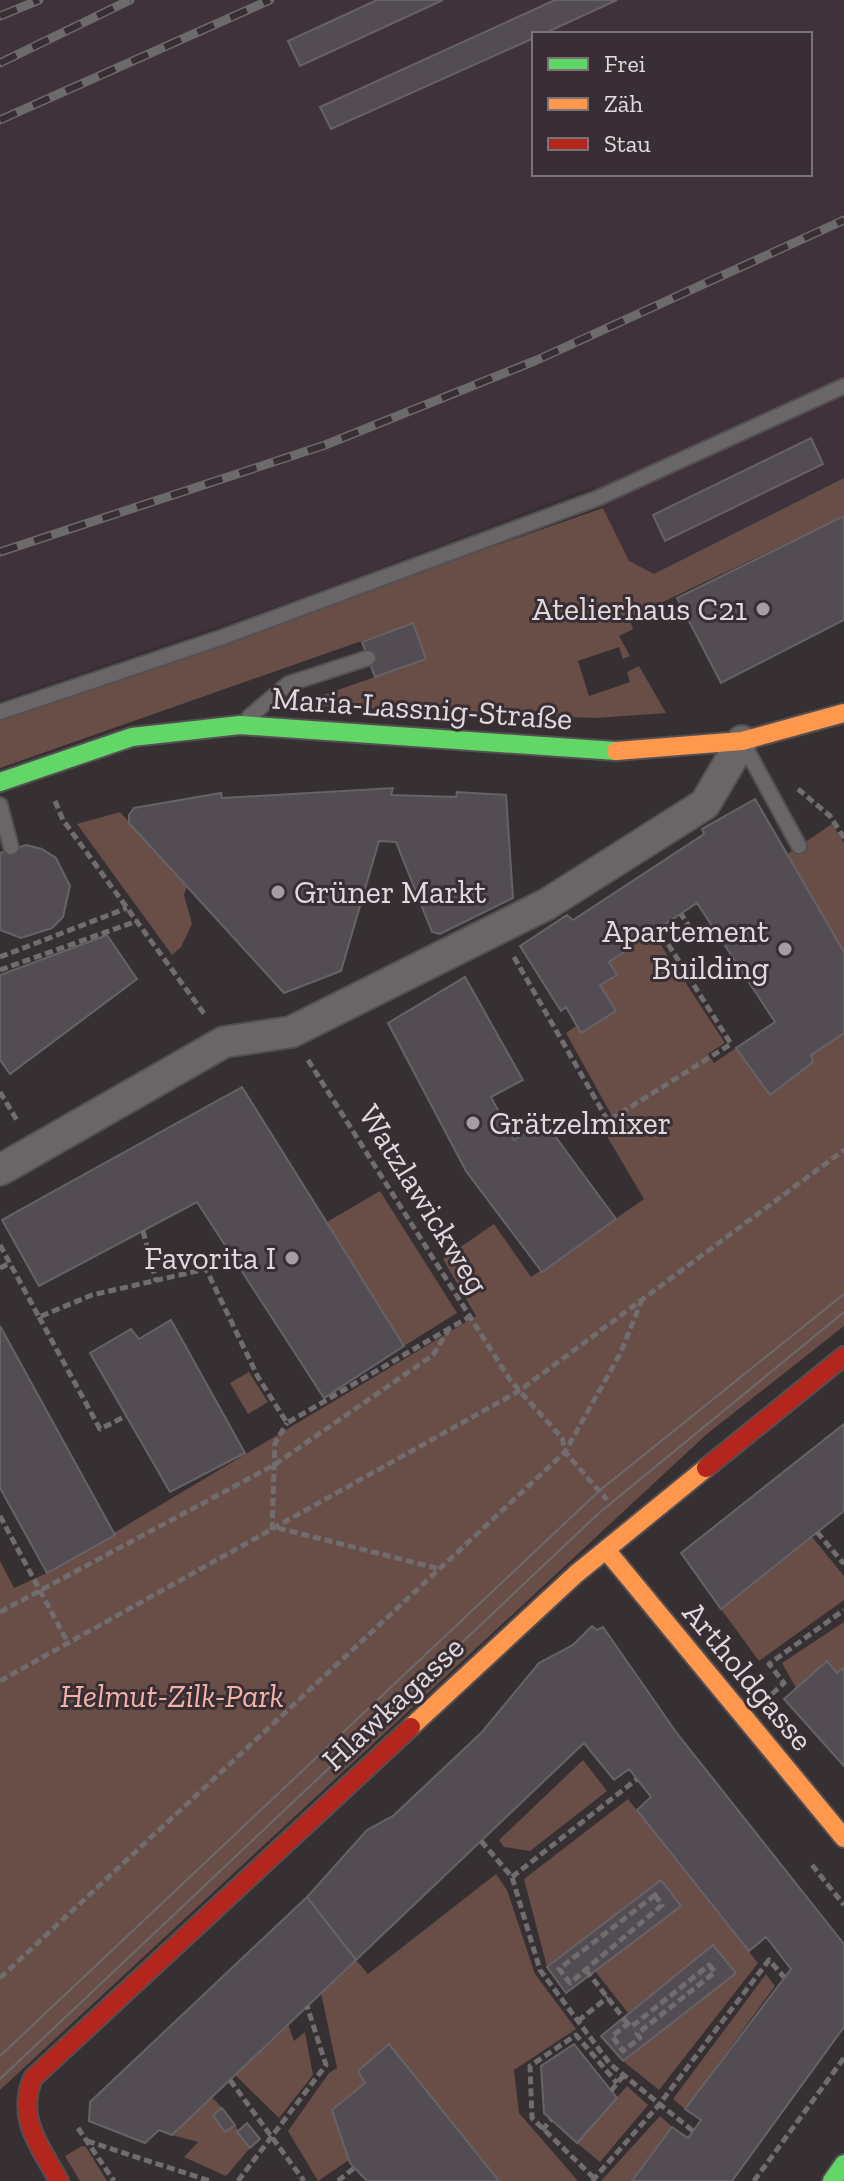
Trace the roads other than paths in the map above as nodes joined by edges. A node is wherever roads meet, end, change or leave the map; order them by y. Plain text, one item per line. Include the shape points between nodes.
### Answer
1 (844, 386) edge
2 (368, 658) dead end
3 (0, 712) edge
4 (844, 713) edge
5 (240, 725) junction
6 (742, 741) junction
7 (0, 782) edge
8 (0, 805) edge
9 (799, 846) dead end
10 (11, 847) dead end
11 (0, 1170) edge
12 (844, 1356) edge
13 (607, 1551) junction
14 (844, 1838) edge
15 (844, 2164) edge
16 (59, 2181) edge
17 (832, 2181) edge

1 - 3 lane via 598,498 223,637
2 - 5 lane via 288,684
4 - 6 street, Maria-Lassnig-Straße
5 - 6 street, Maria-Lassnig-Straße via 627,752
5 - 7 street, Maria-Lassnig-Straße via 132,737
6 - 9 lane
6 - 11 street via 705,804 547,904 291,1032 224,1042
8 - 10 lane
12 - 13 street, Hlawkagasse
13 - 14 street, Artholdgasse
13 - 16 street, Hlawkagasse via 33,2078 25,2097 29,2125
15 - 17 street

